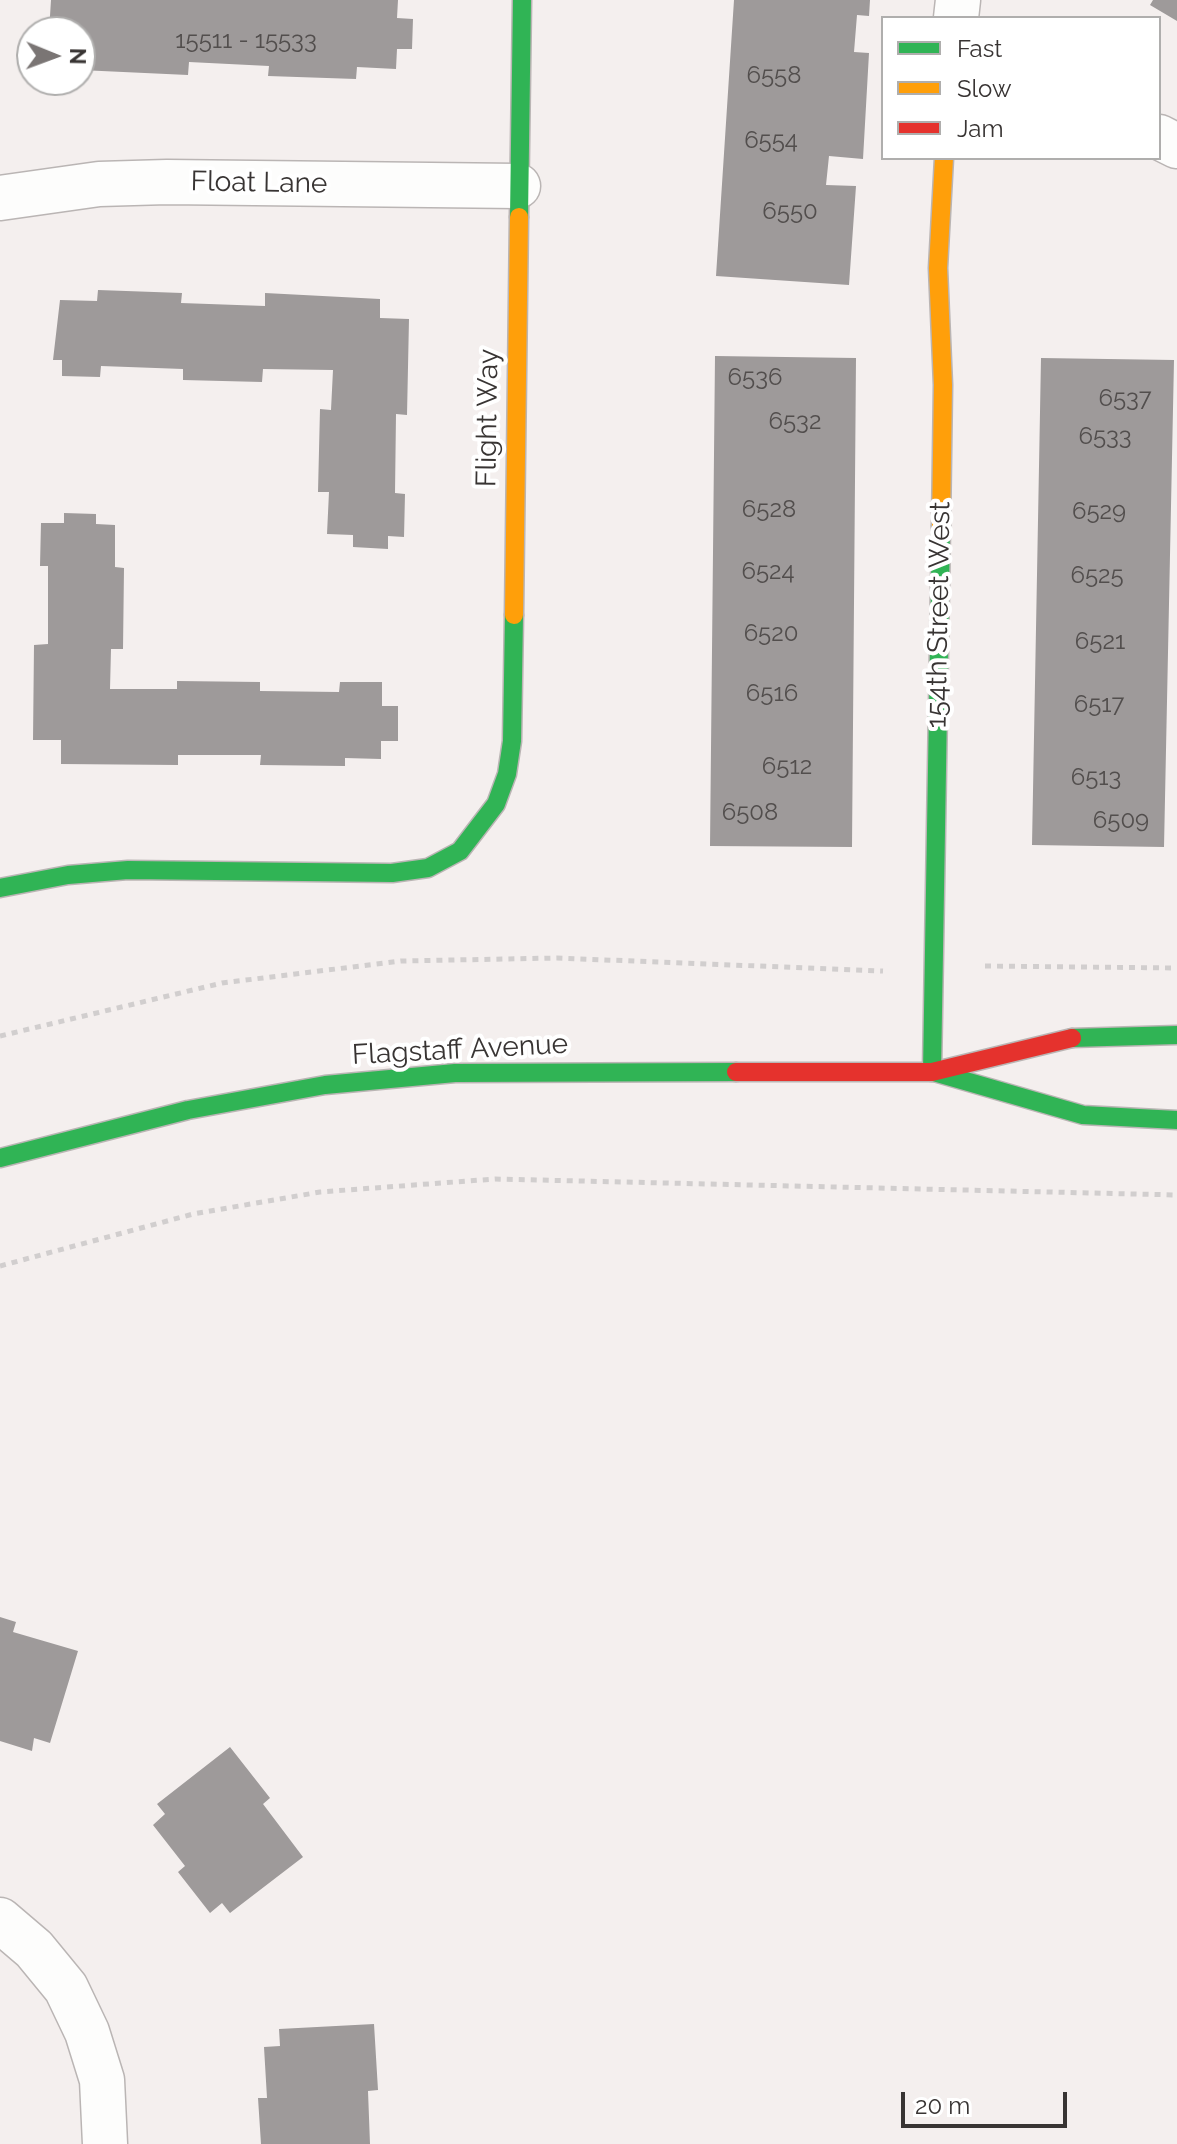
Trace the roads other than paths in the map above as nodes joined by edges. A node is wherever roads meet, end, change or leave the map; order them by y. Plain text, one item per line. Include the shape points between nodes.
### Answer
1 (522, 0) edge
2 (944, 160) edge
3 (518, 186) junction
4 (0, 198) edge
5 (0, 888) edge
6 (1177, 1035) edge
7 (932, 1072) junction
8 (1177, 1120) edge
9 (0, 1158) edge
10 (0, 1920) edge
11 (105, 2144) edge

1 - 3 street, Flight Way
2 - 7 street, 154th Street West via 938,268 943,385
3 - 4 street, Float Lane via 167,182 99,184
3 - 5 street, Flight Way via 512,741 496,804 479,830 460,851 428,868 392,873 128,870
6 - 7 street, Flagstaff Avenue via 1084,1035
7 - 8 street, Flagstaff Avenue via 1083,1115
7 - 9 street, Flagstaff Avenue via 455,1073 325,1085 188,1110
10 - 11 street via 34,1949 66,1988 82,2021 102,2080

